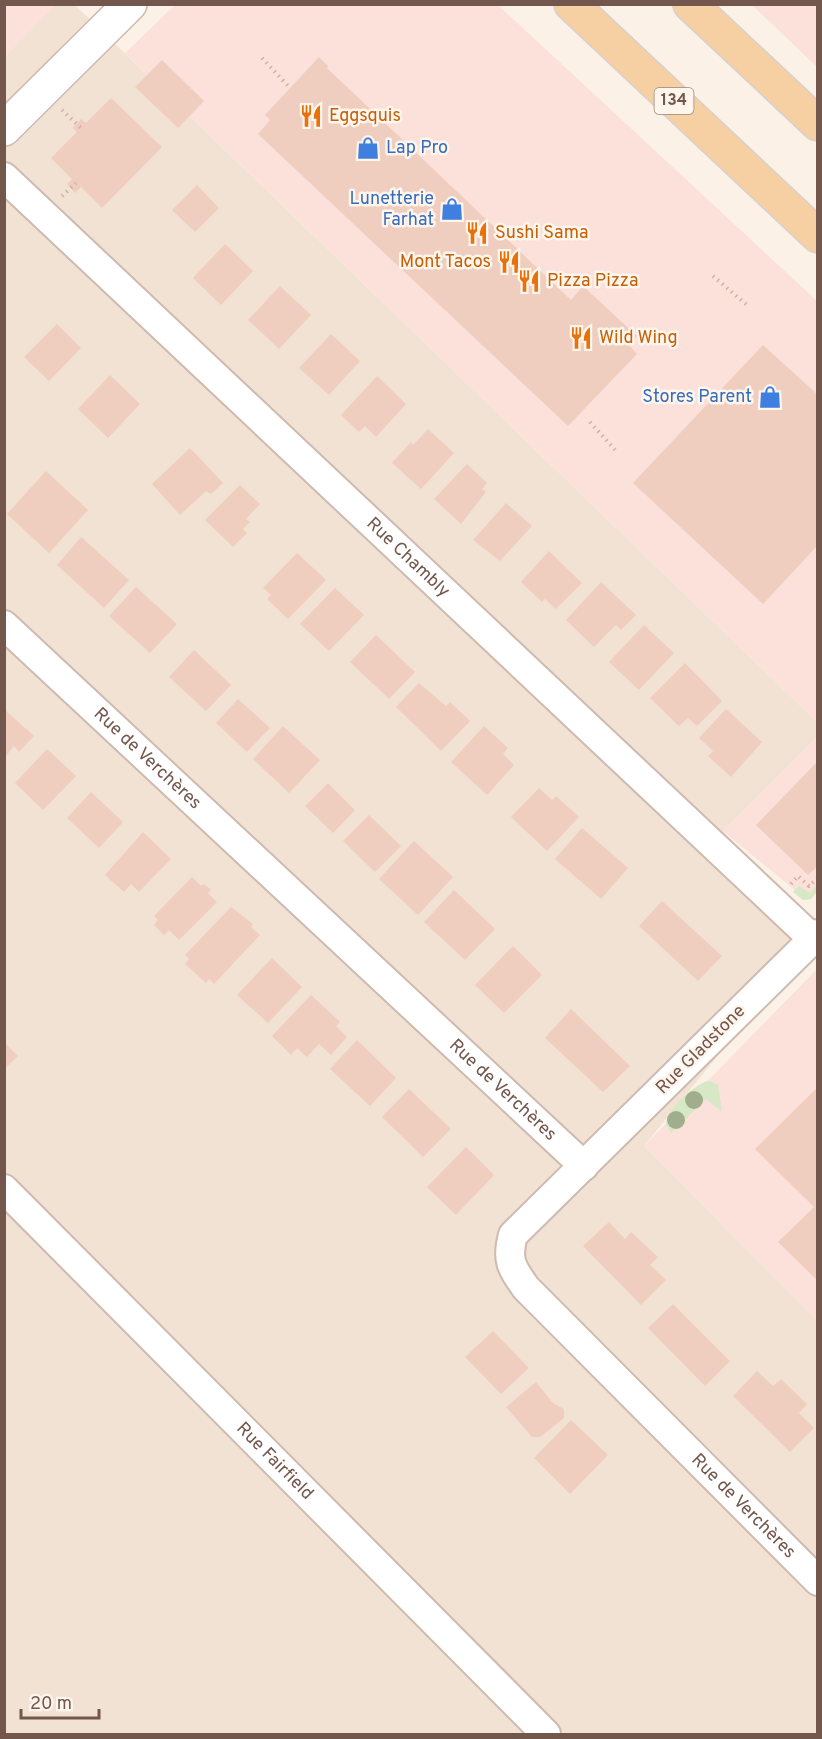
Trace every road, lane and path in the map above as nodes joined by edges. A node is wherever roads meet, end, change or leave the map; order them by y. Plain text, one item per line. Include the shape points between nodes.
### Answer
1 (130, 4) edge
2 (571, 4) edge
3 (690, 4) edge
4 (262, 58) dead end
5 (290, 88) dead end
6 (59, 108) dead end
7 (818, 124) edge
8 (81, 128) dead end
9 (4, 129) edge
10 (4, 177) edge
11 (818, 236) edge
12 (713, 276) dead end
13 (747, 305) dead end
14 (590, 422) dead end
15 (616, 451) dead end
16 (4, 625) edge
17 (818, 878) edge
18 (785, 890) dead end
19 (815, 936) edge
20 (584, 1166) junction
21 (4, 1189) edge
22 (818, 1581) edge
23 (546, 1734) edge

1 - 9 street
2 - 11 main road, 134
3 - 7 main road
4 - 5 path
6 - 8 path
10 - 19 street, Rue Chambly
12 - 13 path
14 - 15 path
16 - 20 street, Rue de Verchères
17 - 18 path via 809,886 798,876
19 - 20 street, Rue Gladstone
20 - 22 street, Rue de Verchères via 513,1235 509,1252 512,1268 526,1288
21 - 23 street, Rue Fairfield

